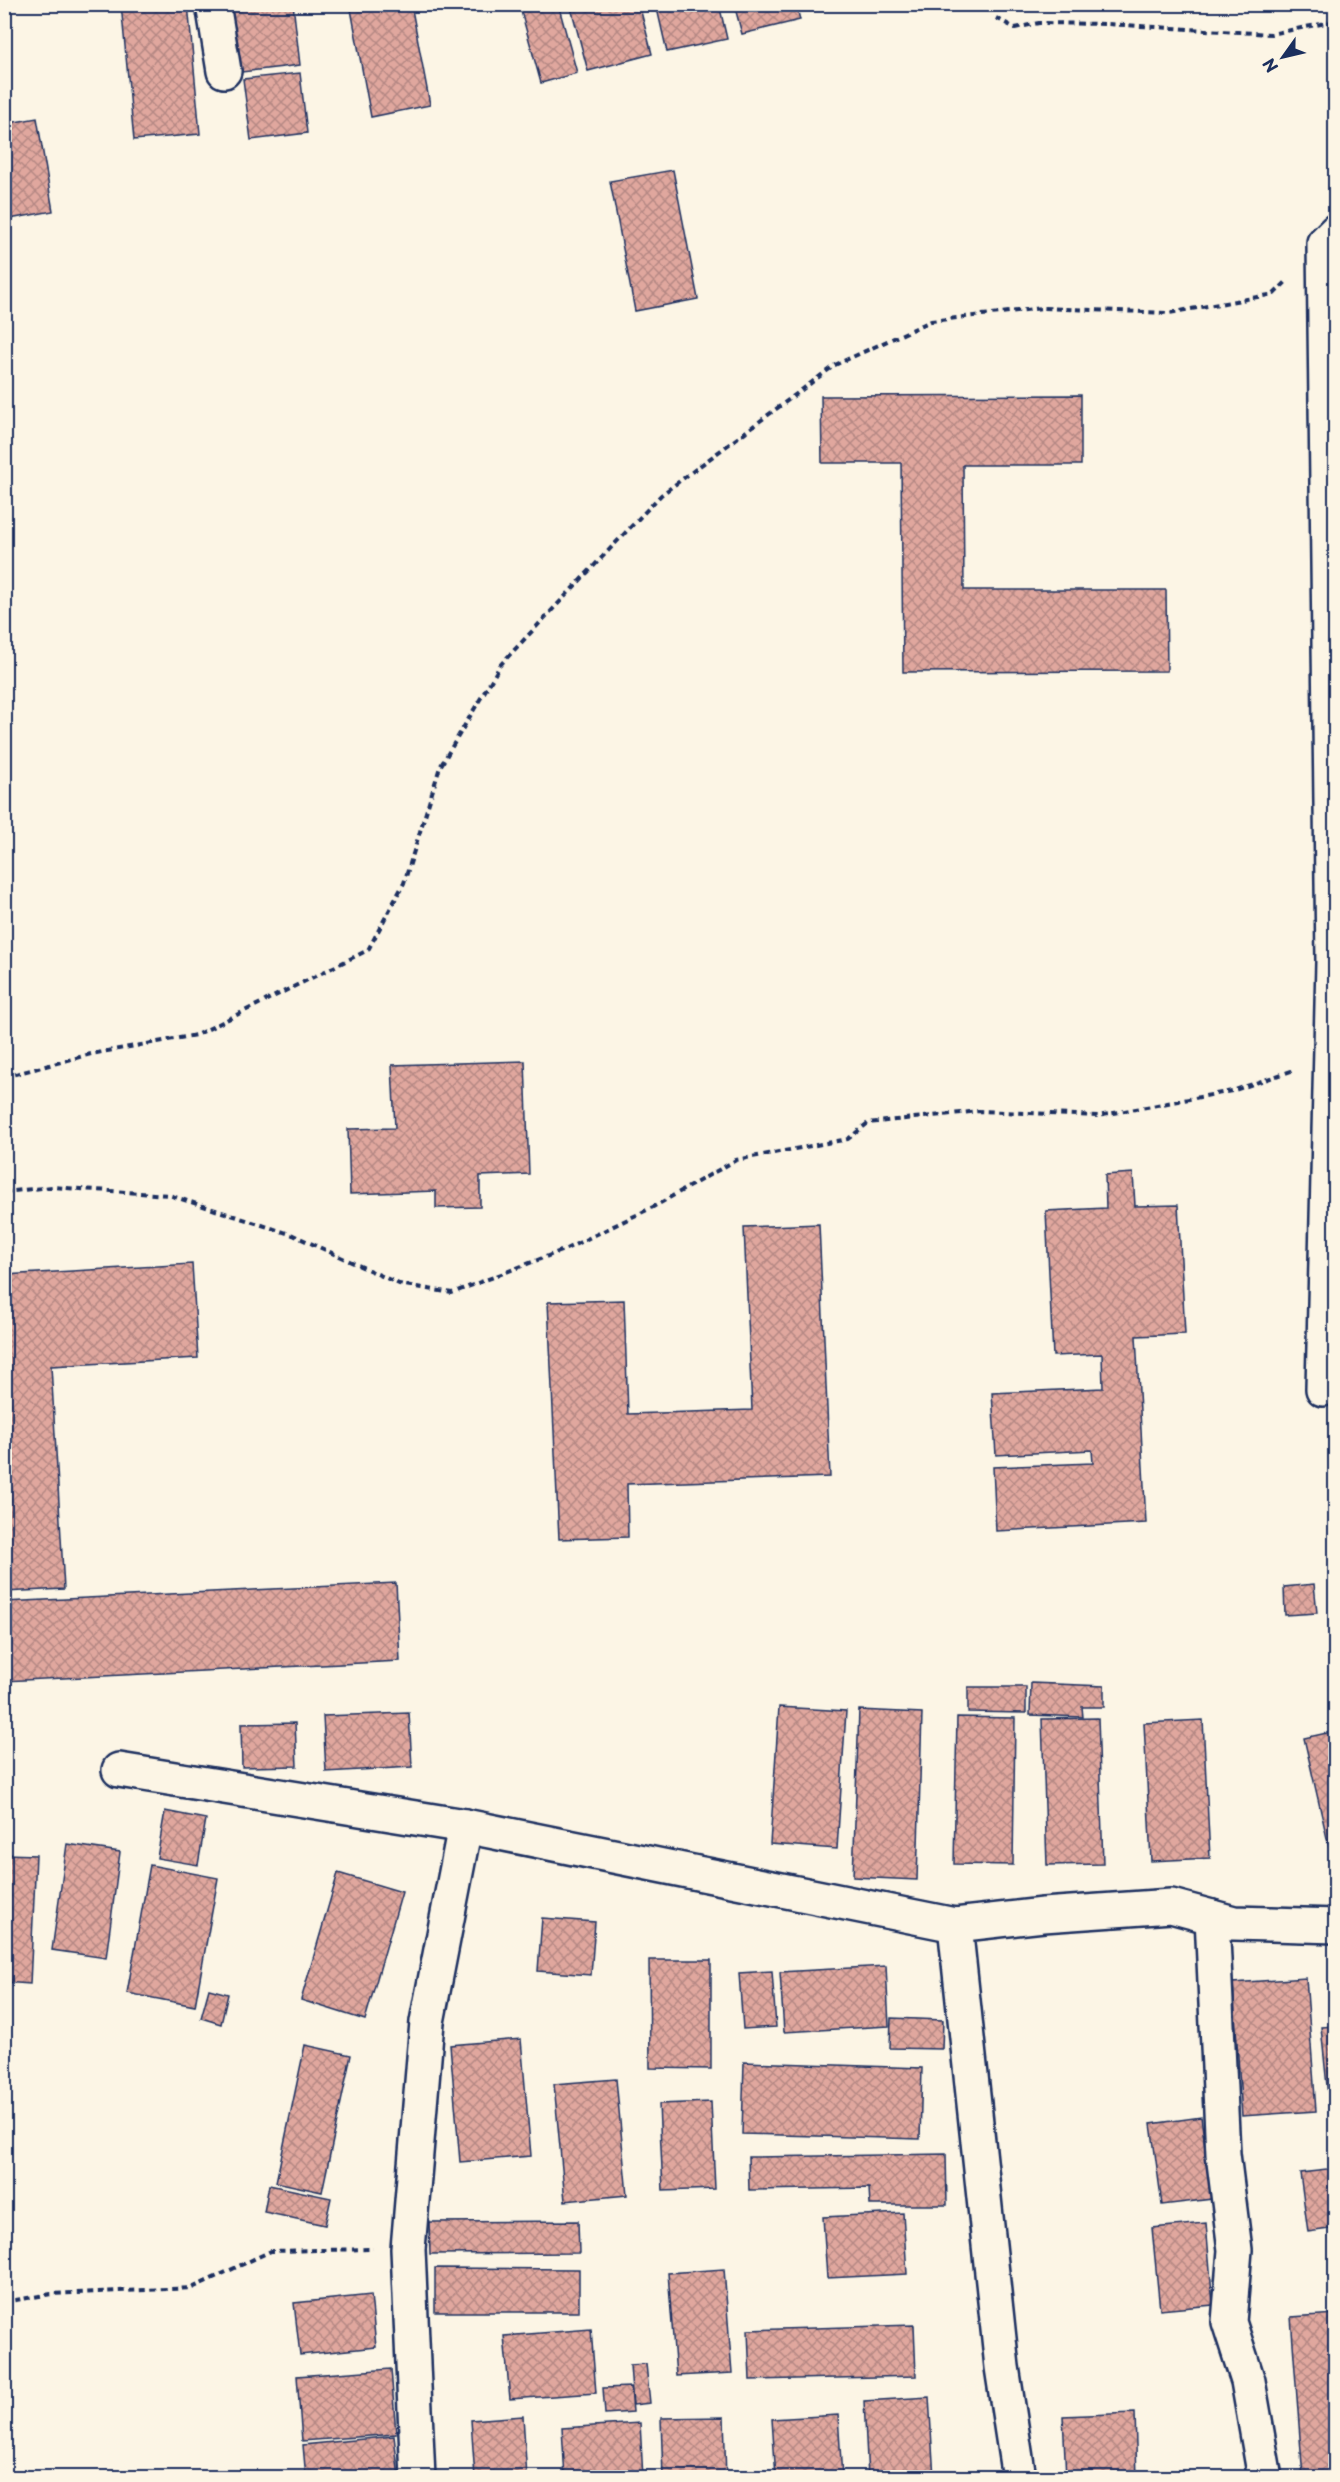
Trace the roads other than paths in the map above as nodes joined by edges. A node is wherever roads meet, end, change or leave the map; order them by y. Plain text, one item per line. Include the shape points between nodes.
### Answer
1 (213, 4) edge
2 (224, 71) dead end
3 (1330, 237) edge
4 (1323, 1389) dead end
5 (119, 1770) dead end
6 (465, 1826) junction
7 (1212, 1917) junction
8 (955, 1925) junction
9 (1335, 1926) edge
10 (418, 2478) edge
11 (1019, 2478) edge
12 (1265, 2478) edge

1 - 2 street
3 - 4 street via 1333,962
5 - 6 street
6 - 8 street
6 - 10 street via 427,2022 408,2249
7 - 8 street via 1171,1906
7 - 9 street via 1234,1923
7 - 12 street via 1223,2154 1235,2250 1229,2322 1248,2381
8 - 11 street via 1002,2367

